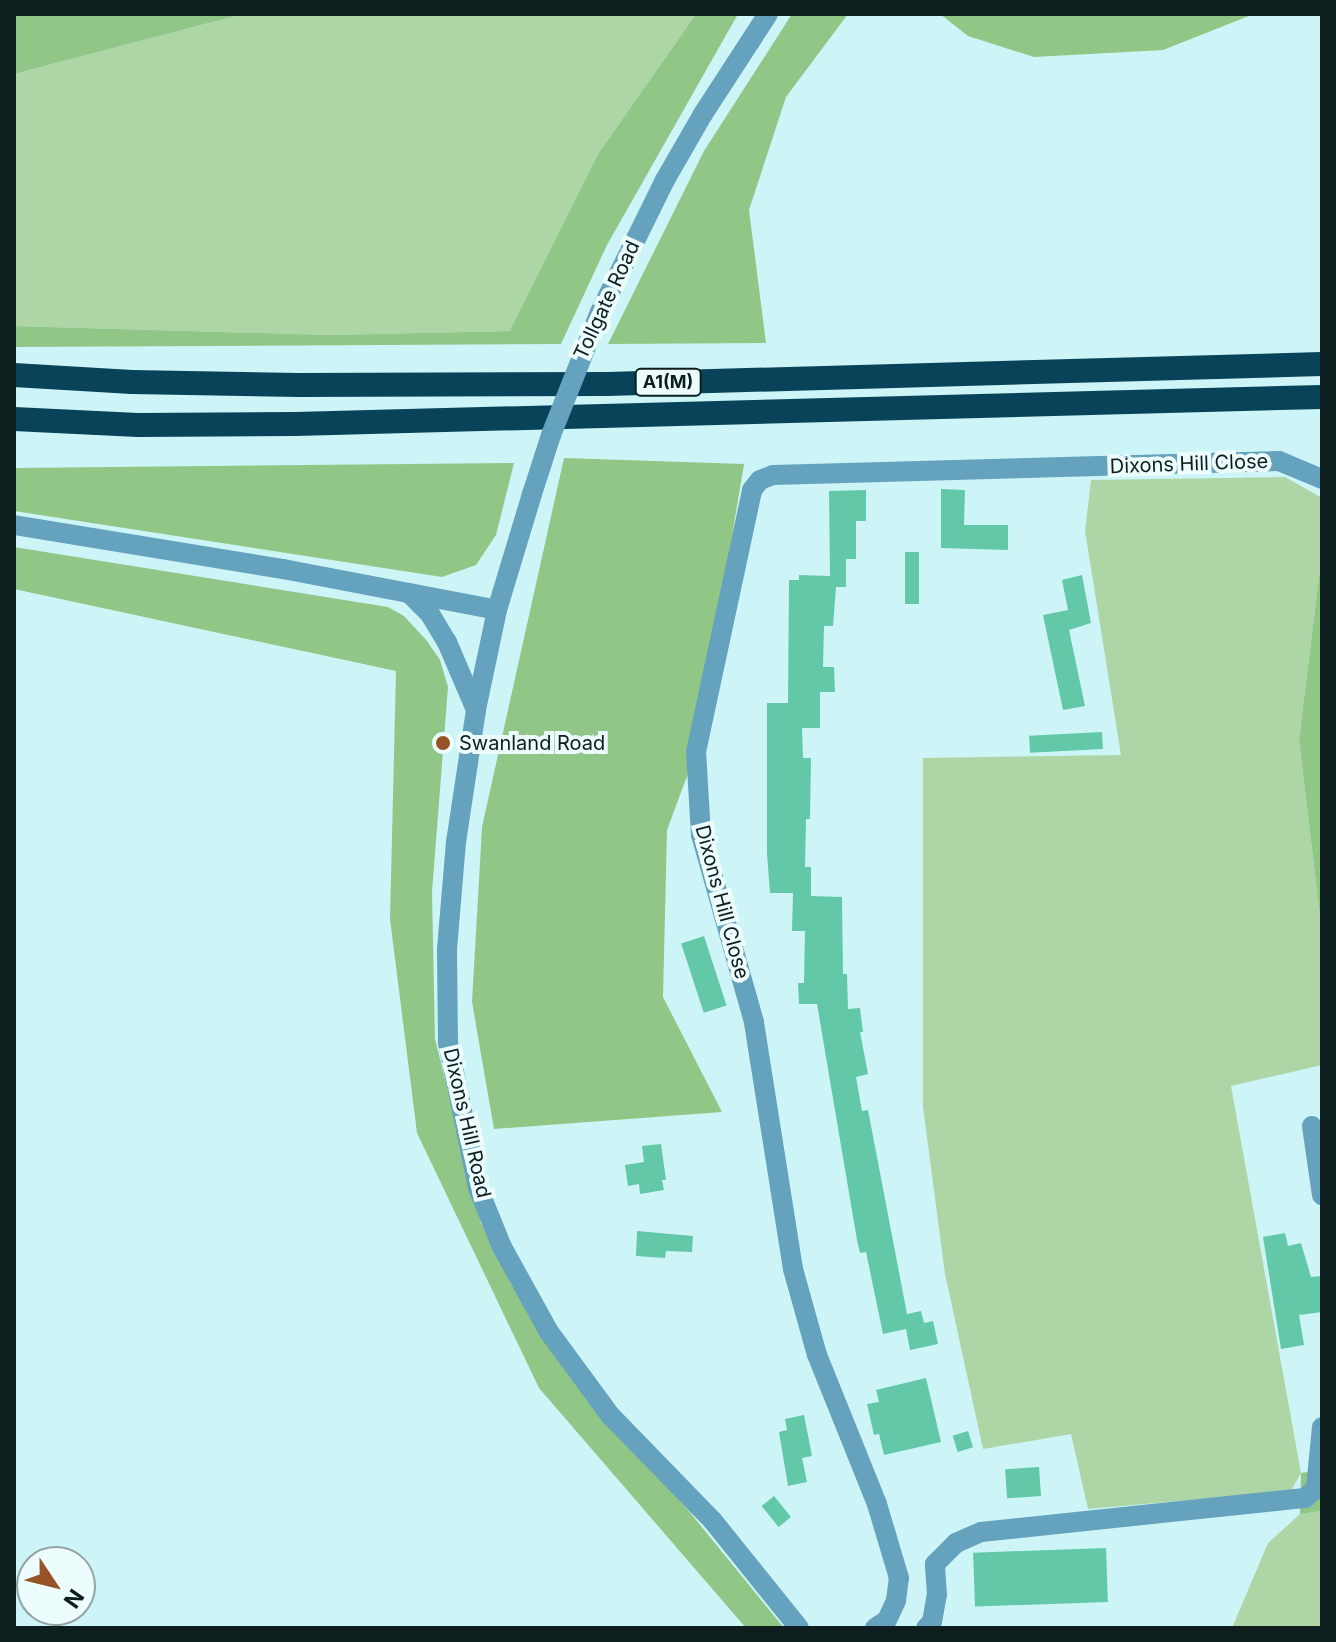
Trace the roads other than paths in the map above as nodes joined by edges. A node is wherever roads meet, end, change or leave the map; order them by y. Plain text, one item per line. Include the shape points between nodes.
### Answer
1 (768, 14) edge
2 (1322, 364) edge
3 (14, 375) edge
4 (1322, 397) edge
5 (14, 419) edge
6 (1322, 479) edge
7 (14, 525) edge
8 (409, 593) junction
9 (497, 610) junction
10 (476, 710) junction
11 (1312, 1126) dead end
12 (1322, 1195) edge
13 (1322, 1427) edge
14 (885, 1625) edge
15 (799, 1628) edge
16 (926, 1628) edge

1 - 9 street, Tollgate Road, bridge via 665,180 600,312 565,396
2 - 3 highway, A1(M) via 607,384 284,385
4 - 5 highway, A1(M) via 295,424
6 - 14 street, Dixons Hill Close via 1279,461 773,475 752,490 696,752 701,835 754,1022 793,1269 817,1355 877,1504 899,1578
7 - 8 street
8 - 9 street
8 - 10 street via 447,642
9 - 10 street, Dixons Hill Road
10 - 15 street, Dixons Hill Road via 456,842 447,950 448,1043 478,1188 502,1247 567,1356 610,1415 713,1521
11 - 12 street
13 - 16 street via 1316,1488 1305,1498 981,1532 956,1543 935,1564 937,1595

